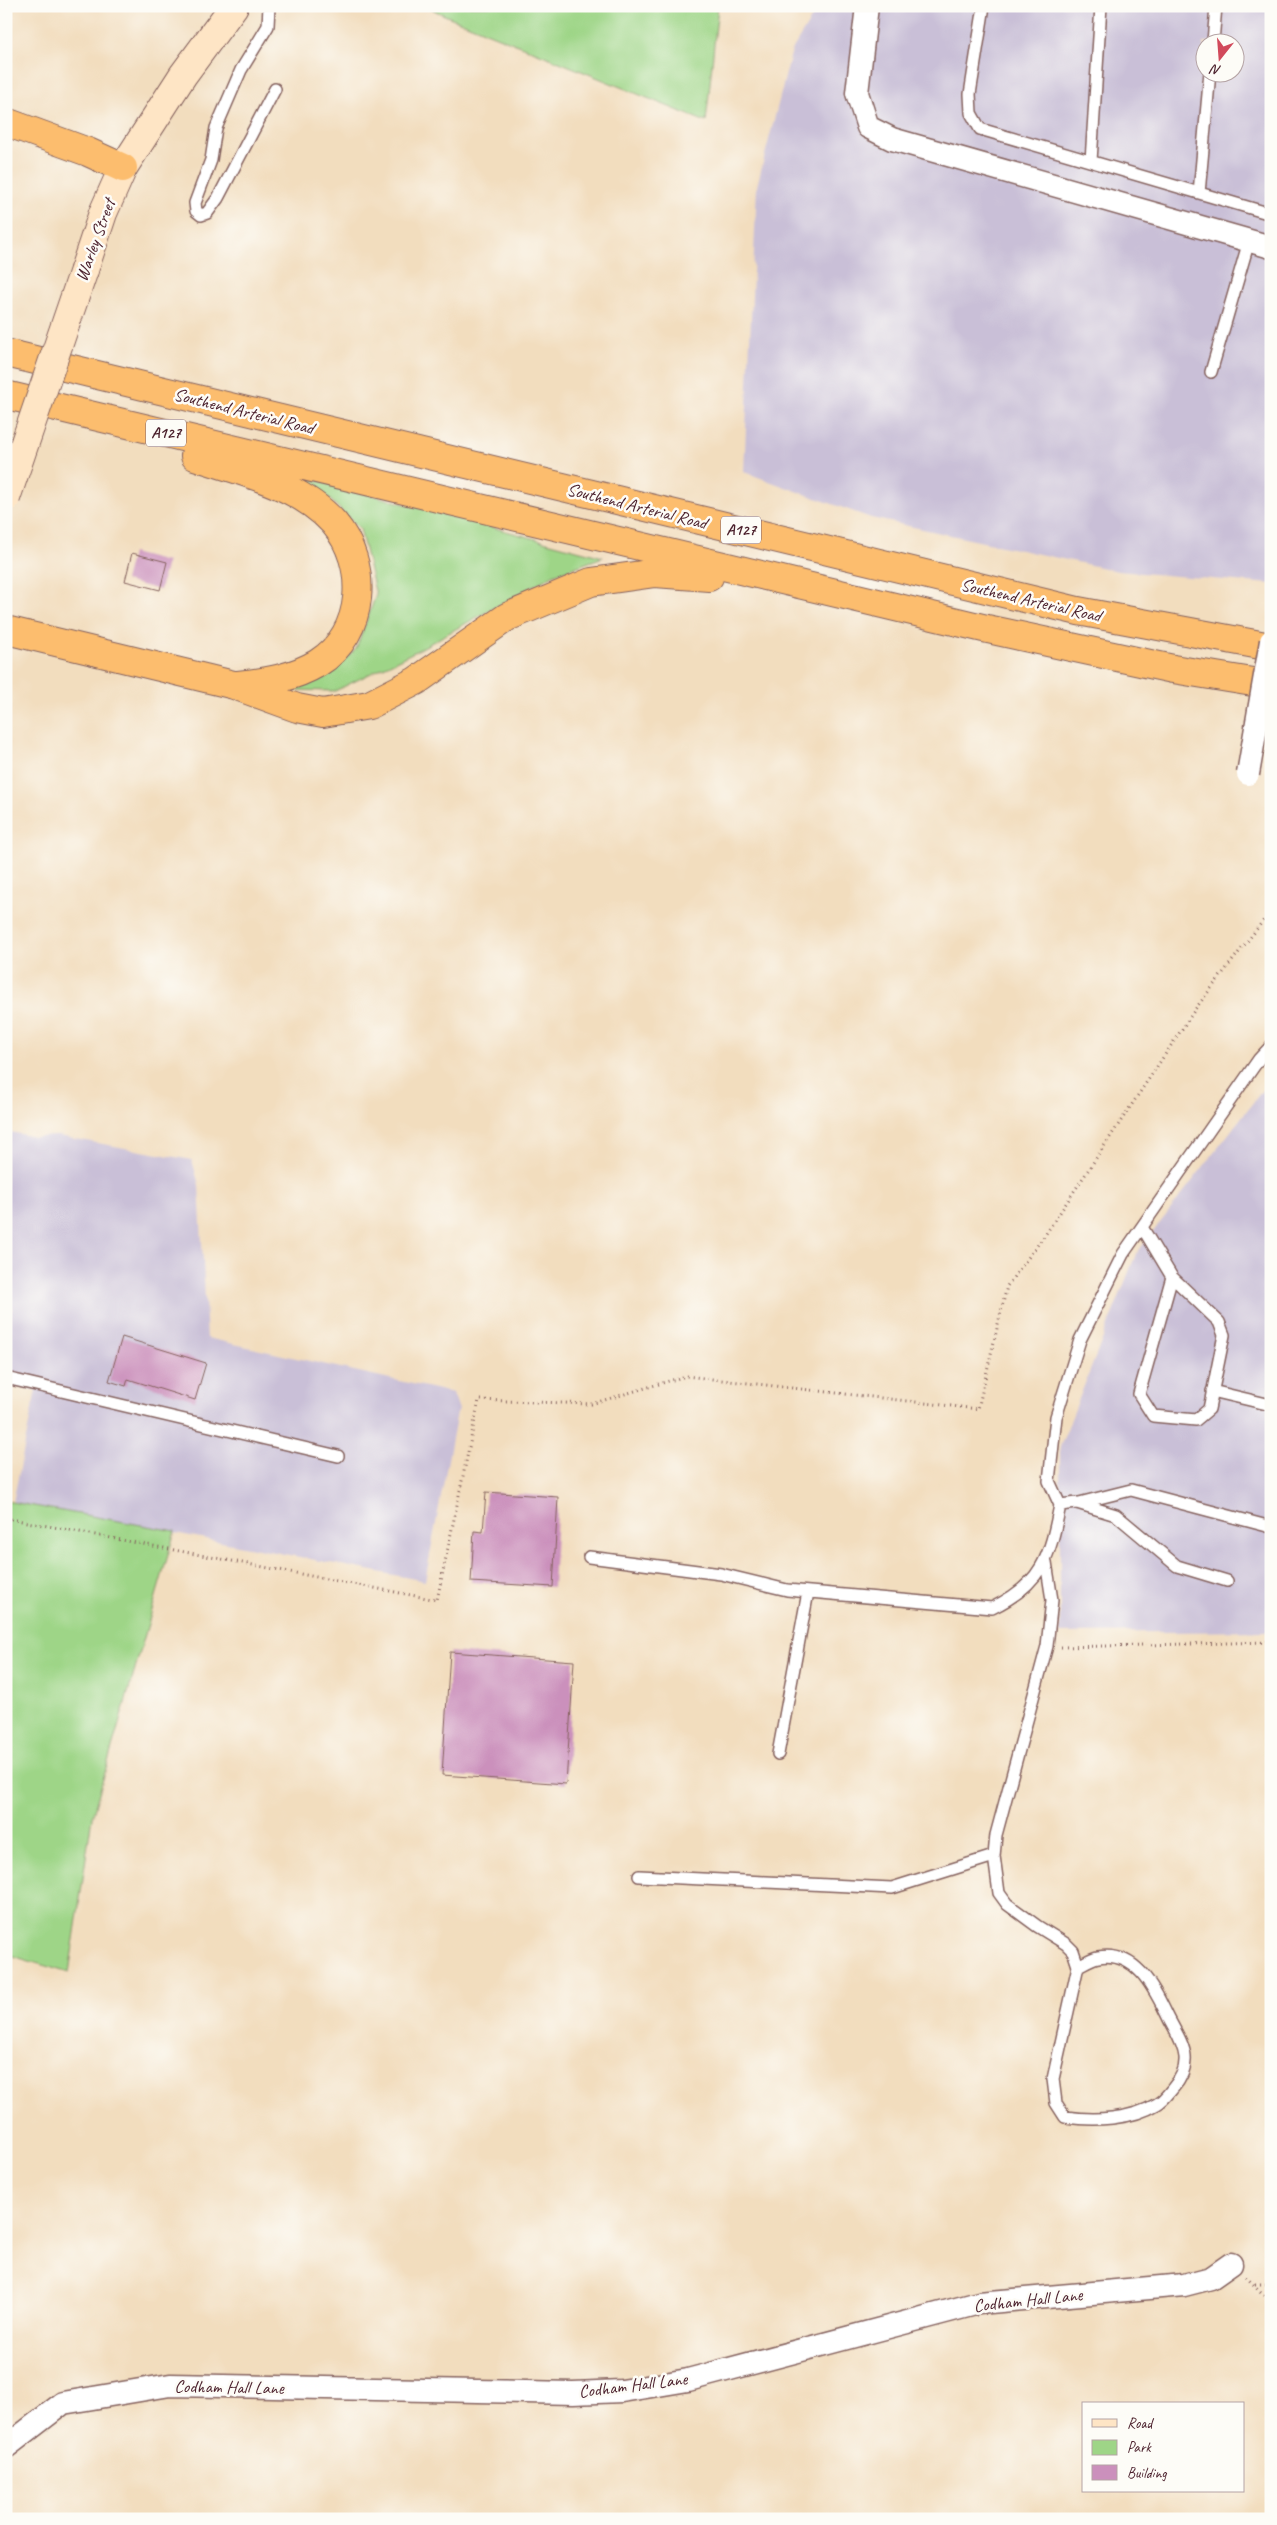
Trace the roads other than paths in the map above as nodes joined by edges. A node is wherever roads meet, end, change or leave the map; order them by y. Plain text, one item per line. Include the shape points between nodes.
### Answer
1 (234, 6) edge
2 (269, 6) edge
3 (866, 6) edge
4 (984, 6) edge
5 (1101, 6) edge
6 (1216, 6) edge
7 (1214, 32) edge
8 (1209, 82) edge
9 (275, 89) dead end
10 (8, 123) edge
11 (1091, 161) junction
12 (123, 168) junction
13 (1199, 193) junction
14 (1271, 214) edge
15 (1249, 241) junction
16 (1271, 247) edge
17 (6, 342) edge
18 (6, 353) edge
19 (1211, 372) dead end
20 (6, 395) edge
21 (6, 402) edge
22 (213, 403) junction
23 (6, 498) edge
24 (842, 594) junction
25 (6, 630) edge
26 (1271, 641) edge
27 (1271, 647) edge
28 (234, 685) junction
29 (1271, 685) edge
30 (1248, 774) dead end
31 (1271, 1046) edge
32 (1142, 1227) junction
33 (1172, 1277) junction
34 (6, 1378) edge
35 (1212, 1391) junction
36 (1271, 1405) edge
37 (338, 1456) dead end
38 (1077, 1503) junction
39 (1060, 1505) junction
40 (1271, 1527) edge
41 (589, 1557) dead end
42 (1046, 1562) junction
43 (1227, 1581) dead end
44 (808, 1592) junction
45 (778, 1754) dead end
46 (994, 1856) junction
47 (639, 1876) dead end
48 (1078, 1966) junction
49 (1231, 2264) road end
50 (6, 2447) edge

1 - 12 main road, Warley Street via 183,75
2 - 9 lane via 268,26 241,70 216,128 211,160 194,203 201,215 207,213 218,198
3 - 15 street via 857,93 868,127 892,139
4 - 11 lane via 970,94 971,113 980,129
5 - 11 lane
6 - 7 lane
8 - 13 lane
10 - 12 highway
11 - 13 lane
12 - 23 main road, Warley Street, bridge via 103,213
13 - 14 lane
15 - 16 street
15 - 19 lane
17 - 22 highway
18 - 22 highway, Southend Arterial Road / A127
20 - 24 highway, Southend Arterial Road / A127
21 - 28 highway via 185,453 272,482 305,498 334,523 348,545 356,567 359,594 353,619 341,642 318,662 288,676 274,681
22 - 27 highway, Southend Arterial Road / A127 via 1078,611
24 - 28 highway via 686,574 654,573 600,581 556,595 507,617 416,681 369,705 323,713 297,708
24 - 29 highway, Southend Arterial Road / A127 via 1154,665
25 - 28 highway
26 - 30 street, bridge
31 - 32 lane
32 - 33 lane
32 - 39 lane via 1123,1254 1080,1340 1056,1417 1049,1481
33 - 35 lane via 1219,1322 1224,1335
33 - 35 lane via 1139,1394 1153,1416 1196,1420 1209,1409
34 - 37 lane
35 - 36 lane
38 - 39 lane
38 - 40 lane via 1131,1490
38 - 43 lane via 1116,1515 1176,1566
39 - 42 lane
41 - 44 lane via 721,1574
42 - 44 lane via 1011,1599 992,1608
42 - 46 lane via 1052,1600 1047,1646 996,1835
44 - 45 lane
46 - 47 lane via 892,1888
46 - 48 lane via 999,1893 1007,1904 1066,1944 1074,1951
48 - 48 lane via 1053,2079 1056,2103 1065,2117 1086,2120 1137,2113 1158,2104 1178,2081 1185,2065 1183,2049 1161,2001 1143,1972 1126,1961 1098,1957
49 - 50 street, Codham Hall Lane via 1211,2278 1184,2285 979,2303 688,2380 622,2391 563,2393 170,2385 63,2403

